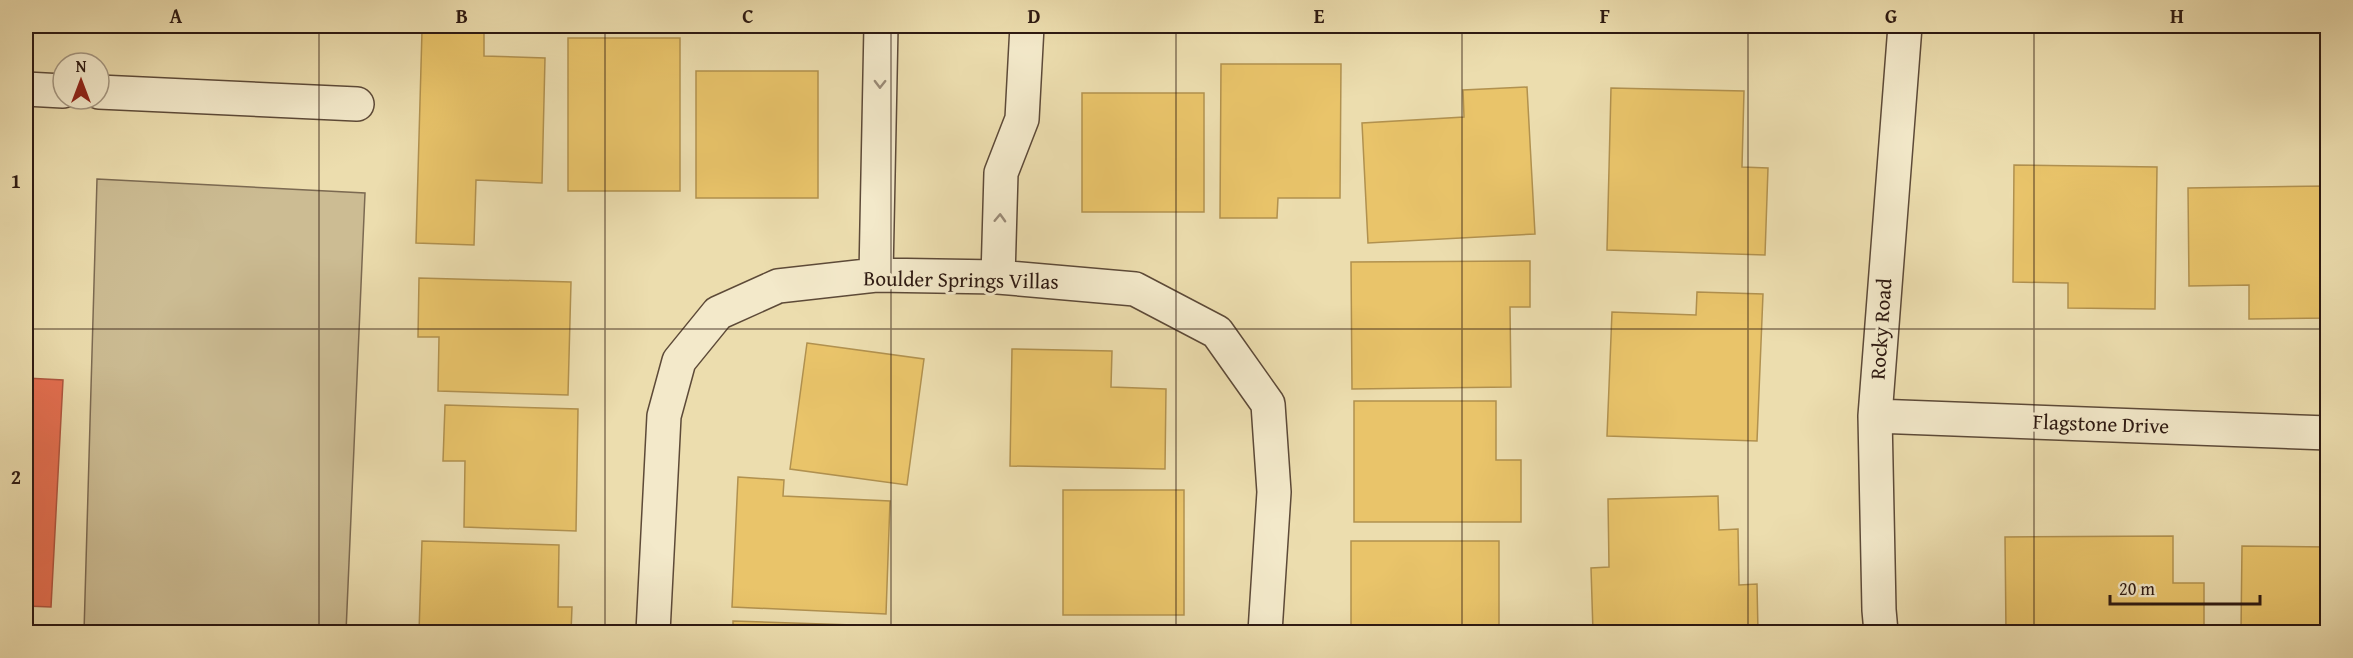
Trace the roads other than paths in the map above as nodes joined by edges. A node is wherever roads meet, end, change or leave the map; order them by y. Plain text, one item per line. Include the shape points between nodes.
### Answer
1 (881, 26) edge
2 (1027, 26) edge
3 (1905, 26) edge
4 (26, 89) edge
5 (51, 90) edge
6 (111, 93) edge
7 (357, 104) dead end
8 (876, 275) junction
9 (998, 277) junction
10 (1875, 417) junction
11 (2328, 432) edge
12 (653, 633) edge
13 (1265, 633) edge
14 (1881, 633) edge

1 -> 8 street
9 -> 2 street via 1001,173 1022,119
3 - 10 street, Rocky Road
4 - 5 street
6 - 7 street
8 - 9 street, Boulder Springs Villas
8 - 12 street, Boulder Springs Villas via 778,286 718,313 679,361 664,416
9 - 13 street, Boulder Springs Villas via 1135,289 1217,332 1268,404 1274,492
10 - 11 street, Flagstone Drive
10 - 14 street, Rocky Road

